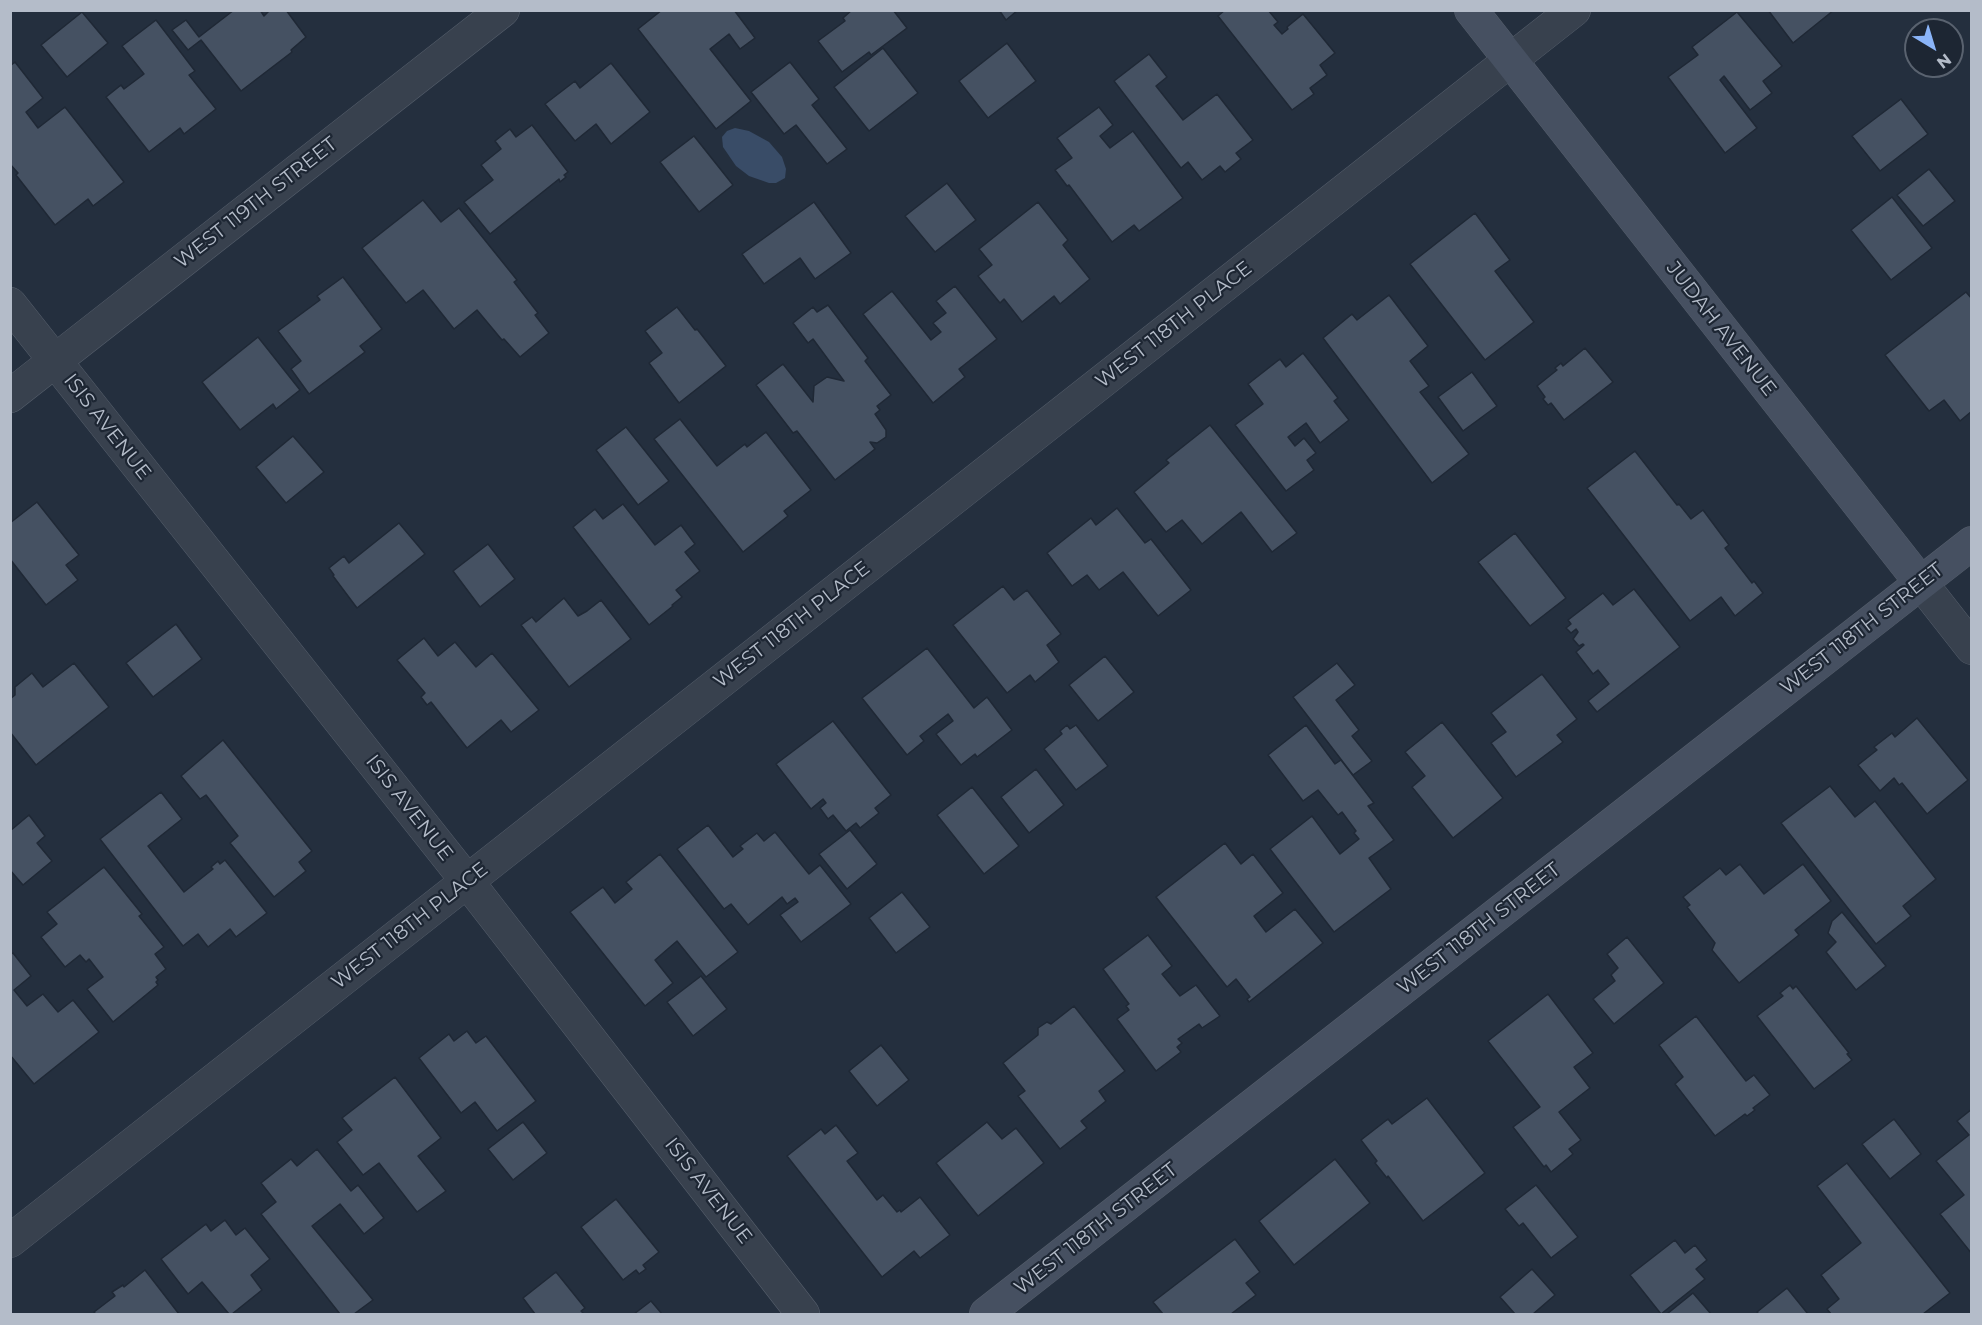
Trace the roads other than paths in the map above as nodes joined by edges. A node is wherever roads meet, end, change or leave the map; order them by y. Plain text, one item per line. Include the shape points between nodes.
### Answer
1 (502, 10) edge
2 (1471, 10) edge
3 (1574, 10) edge
4 (1511, 61) junction
5 (10, 304) edge
6 (55, 361) junction
7 (10, 396) edge
8 (1971, 543) edge
9 (1921, 583) junction
10 (1971, 648) edge
11 (467, 881) junction
12 (10, 1241) edge
13 (803, 1314) edge
14 (987, 1314) edge

1 - 6 street, WEST 119TH STREET
2 - 4 street, JUDAH AVENUE
3 - 4 street, WEST 118TH PLACE
4 - 9 street, JUDAH AVENUE
4 - 11 street, WEST 118TH PLACE
5 - 6 street, ISIS AVENUE
6 - 7 street, WEST 119TH STREET
6 - 11 street, ISIS AVENUE
8 - 9 street, WEST 118TH STREET
9 - 10 street, JUDAH AVENUE
9 - 14 street, WEST 118TH STREET
11 - 12 street, WEST 118TH PLACE
11 - 13 street, ISIS AVENUE

